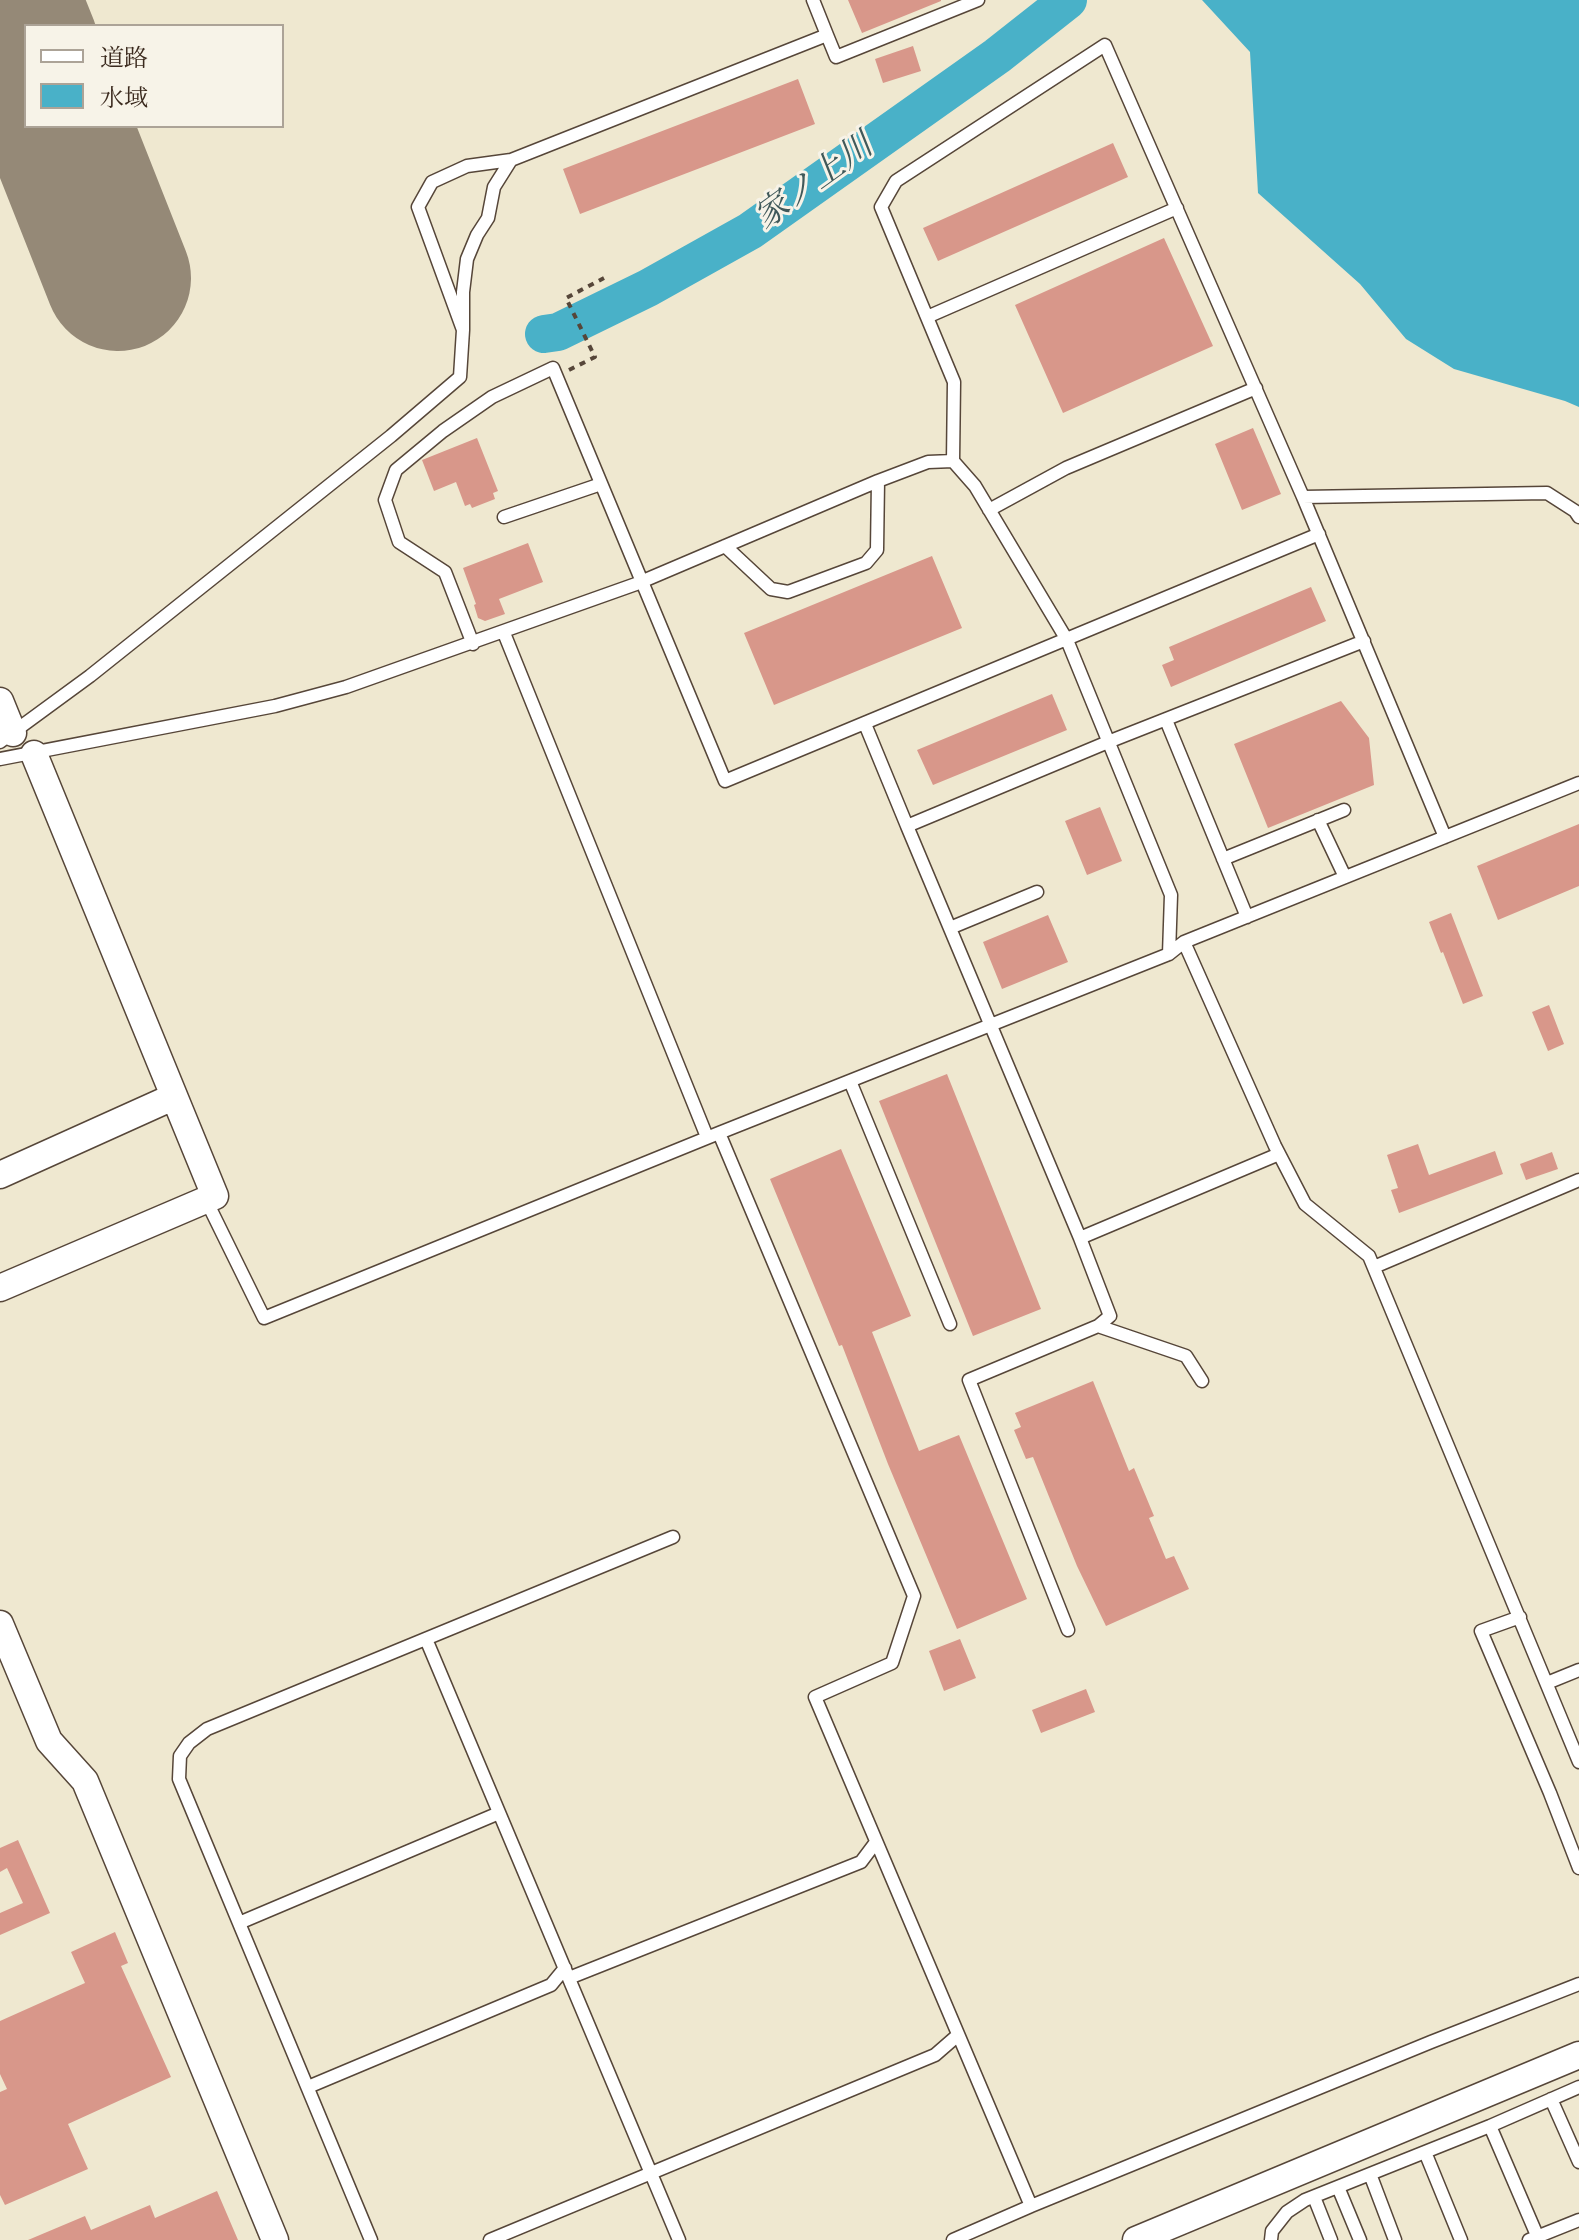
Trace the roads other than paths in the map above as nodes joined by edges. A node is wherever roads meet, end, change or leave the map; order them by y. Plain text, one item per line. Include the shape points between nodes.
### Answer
1 (813, 0) edge
2 (978, 0) edge
3 (827, 35) junction
4 (511, 160) junction
5 (1177, 208) junction
6 (927, 317) junction
7 (463, 330) junction
8 (1256, 388) junction
9 (953, 461) junction
10 (878, 481) junction
11 (601, 484) junction
12 (1303, 497) junction
13 (989, 510) junction
14 (504, 517) dead end
15 (1579, 517) edge
16 (1319, 534) junction
17 (725, 546) junction
18 (642, 582) junction
19 (504, 633) junction
20 (1067, 640) junction
21 (1364, 641) junction
22 (473, 644) junction
23 (0, 701) edge
24 (1166, 720) junction
25 (865, 724) junction
26 (7, 738) edge
27 (1108, 742) junction
28 (34, 754) junction
29 (0, 759) edge
30 (1579, 783) edge
31 (1344, 810) dead end
32 (1318, 820) junction
33 (907, 826) junction
34 (1445, 837) junction
35 (1223, 859) junction
36 (1345, 877) junction
37 (1037, 892) dead end
38 (1247, 917) junction
39 (950, 928) junction
40 (1184, 942) junction
41 (1169, 954) junction
42 (990, 1025) junction
43 (850, 1081) junction
44 (173, 1097) junction
45 (713, 1135) junction
46 (1279, 1154) junction
47 (0, 1175) edge
48 (1579, 1180) edge
49 (206, 1200) junction
50 (1080, 1238) junction
51 (1374, 1267) junction
52 (0, 1288) edge
53 (950, 1324) dead end
54 (1098, 1326) junction
55 (1202, 1381) dead end
56 (673, 1537) dead end
57 (1520, 1617) junction
58 (0, 1624) edge
59 (1068, 1630) dead end
60 (426, 1639) junction
61 (1579, 1670) edge
62 (1547, 1683) junction
63 (1579, 1762) edge
64 (499, 1813) junction
65 (876, 1842) junction
66 (1579, 1868) edge
67 (239, 1923) junction
68 (567, 1973) junction
69 (1579, 1984) edge
70 (958, 2035) junction
71 (1579, 2055) edge
72 (308, 2087) junction
73 (1578, 2090) edge
74 (1551, 2099) junction
75 (1490, 2126) junction
76 (1425, 2152) junction
77 (1579, 2162) edge
78 (651, 2174) junction
79 (1370, 2174) junction
80 (1338, 2187) junction
81 (1314, 2197) junction
82 (1031, 2206) junction
83 (1579, 2220) edge
84 (1535, 2239) edge
85 (275, 2240) edge
86 (371, 2240) edge
87 (490, 2240) edge
88 (679, 2240) edge
89 (953, 2240) edge
90 (1136, 2240) edge
91 (1271, 2240) edge
92 (1331, 2240) edge
93 (1360, 2240) edge
94 (1395, 2240) edge
95 (1461, 2240) edge

1 - 3 lane
2 - 3 lane via 836,57
3 - 4 lane
4 - 7 lane via 494,187 488,218 467,259
4 - 7 lane via 467,166 432,182 418,207
5 - 6 lane
5 - 6 lane via 1105,45 896,181 881,207
5 - 8 lane
6 - 9 lane via 954,382
7 - 26 lane via 460,377
8 - 12 lane
8 - 13 lane via 1066,468
9 - 10 lane via 928,462
9 - 13 lane
10 - 17 lane
10 - 17 lane via 877,550 866,563 788,592 771,589
11 - 14 lane
11 - 18 lane
11 - 22 lane via 553,368 492,397 396,470 385,500 399,542 445,572
12 - 15 lane via 1547,493
12 - 16 lane
13 - 20 lane
16 - 20 lane
16 - 21 lane
17 - 18 lane
18 - 19 lane
18 - 25 lane via 725,781
19 - 22 lane
19 - 45 lane
20 - 25 lane
20 - 27 lane
21 - 24 lane
21 - 34 lane
22 - 28 lane via 275,706
23 - 26 street
24 - 27 lane
24 - 35 lane
25 - 33 lane
27 - 33 lane
27 - 41 lane via 1171,895
28 - 29 lane
28 - 44 street
30 - 34 lane
31 - 32 lane
32 - 35 lane
32 - 36 lane
33 - 39 lane
34 - 36 lane
35 - 38 lane
36 - 38 lane
37 - 39 lane
38 - 40 lane
39 - 42 lane
40 - 41 lane
40 - 46 lane
41 - 42 lane
42 - 43 lane
42 - 50 lane
43 - 45 lane
43 - 53 lane
44 - 47 street
44 - 49 street via 215,1196
45 - 49 lane via 264,1318
45 - 65 lane via 914,1596 892,1663 815,1697
46 - 50 lane
46 - 51 lane via 1305,1204 1369,1256
48 - 51 lane
49 - 52 street
50 - 54 lane via 1110,1316
51 - 57 lane
54 - 55 lane via 1186,1356
54 - 59 lane via 969,1380
56 - 60 lane
57 - 62 lane
57 - 66 lane via 1481,1631
58 - 85 street via 49,1741 85,1781
60 - 64 lane
60 - 67 lane via 207,1729 180,1756 179,1779
61 - 62 lane
62 - 63 lane
64 - 67 lane
64 - 68 lane
65 - 68 lane via 861,1862
65 - 70 lane
67 - 72 lane
68 - 72 lane via 551,1985
68 - 78 lane
69 - 82 lane
70 - 78 lane via 935,2055
70 - 82 lane
71 - 90 street
72 - 86 lane
73 - 74 lane
74 - 75 lane
74 - 77 lane
75 - 76 lane
75 - 84 lane
76 - 79 lane
76 - 95 lane
78 - 87 lane
78 - 88 lane
79 - 80 lane
79 - 94 lane
80 - 81 lane
80 - 93 lane
81 - 91 lane via 1287,2212
81 - 92 lane
82 - 89 lane
83 - 84 lane

